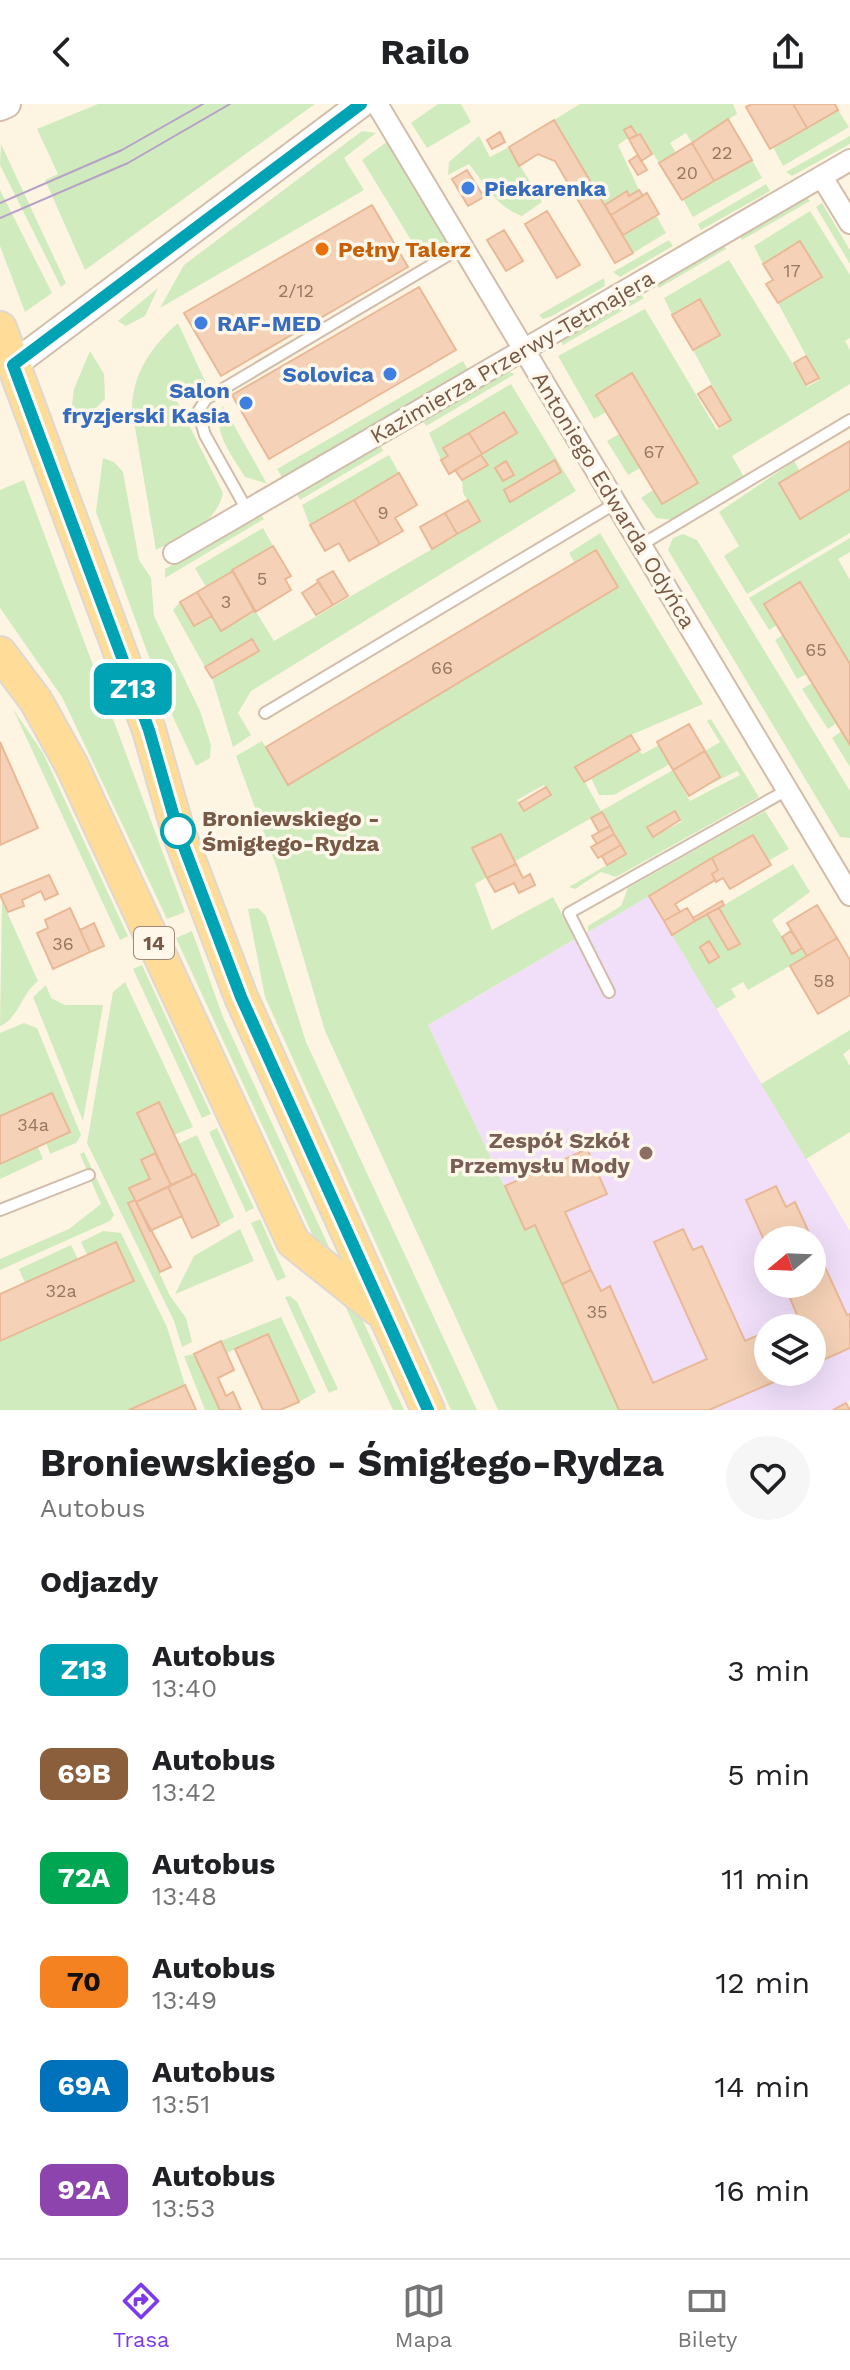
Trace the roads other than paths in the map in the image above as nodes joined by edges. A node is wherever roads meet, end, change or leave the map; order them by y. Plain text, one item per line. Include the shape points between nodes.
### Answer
1 (7, 104) edge
2 (361, 104) edge
3 (377, 104) edge
4 (0, 107) edge
5 (850, 160) edge
6 (822, 177) junction
7 (850, 223) edge
8 (462, 247) junction
9 (0, 328) edge
10 (524, 350) junction
11 (7, 370) edge
12 (850, 420) edge
13 (616, 503) junction
14 (247, 510) junction
15 (641, 545) junction
16 (174, 553) dead end
17 (0, 653) edge
18 (265, 713) dead end
19 (787, 790) junction
20 (850, 895) edge
21 (609, 992) dead end
22 (89, 1175) dead end
23 (0, 1210) edge
24 (383, 1313) junction
25 (428, 1410) edge

1 - 4 street
2 - 11 street
3 - 8 street, Antoniego Edwarda Odyńca
5 - 6 street, Kazimierza Przerwy-Tetmajera
6 - 7 street
6 - 10 street, Kazimierza Przerwy-Tetmajera
8 - 10 street, Antoniego Edwarda Odyńca
8 - 14 lane via 206,399 198,412 205,435
9 - 11 main road, 14
10 - 13 street, Antoniego Edwarda Odyńca
10 - 14 street, Kazimierza Przerwy-Tetmajera
11 - 24 main road, 14 via 149,730 178,831 241,997
12 - 15 lane
13 - 15 street, Antoniego Edwarda Odyńca
13 - 18 lane
14 - 16 street, Kazimierza Przerwy-Tetmajera
15 - 19 street, Antoniego Edwarda Odyńca
17 - 24 main road, 14 via 36,701 72,766 293,1242
19 - 20 street, Antoniego Edwarda Odyńca
19 - 21 lane via 569,913
22 - 23 lane
24 - 25 main road, 14

